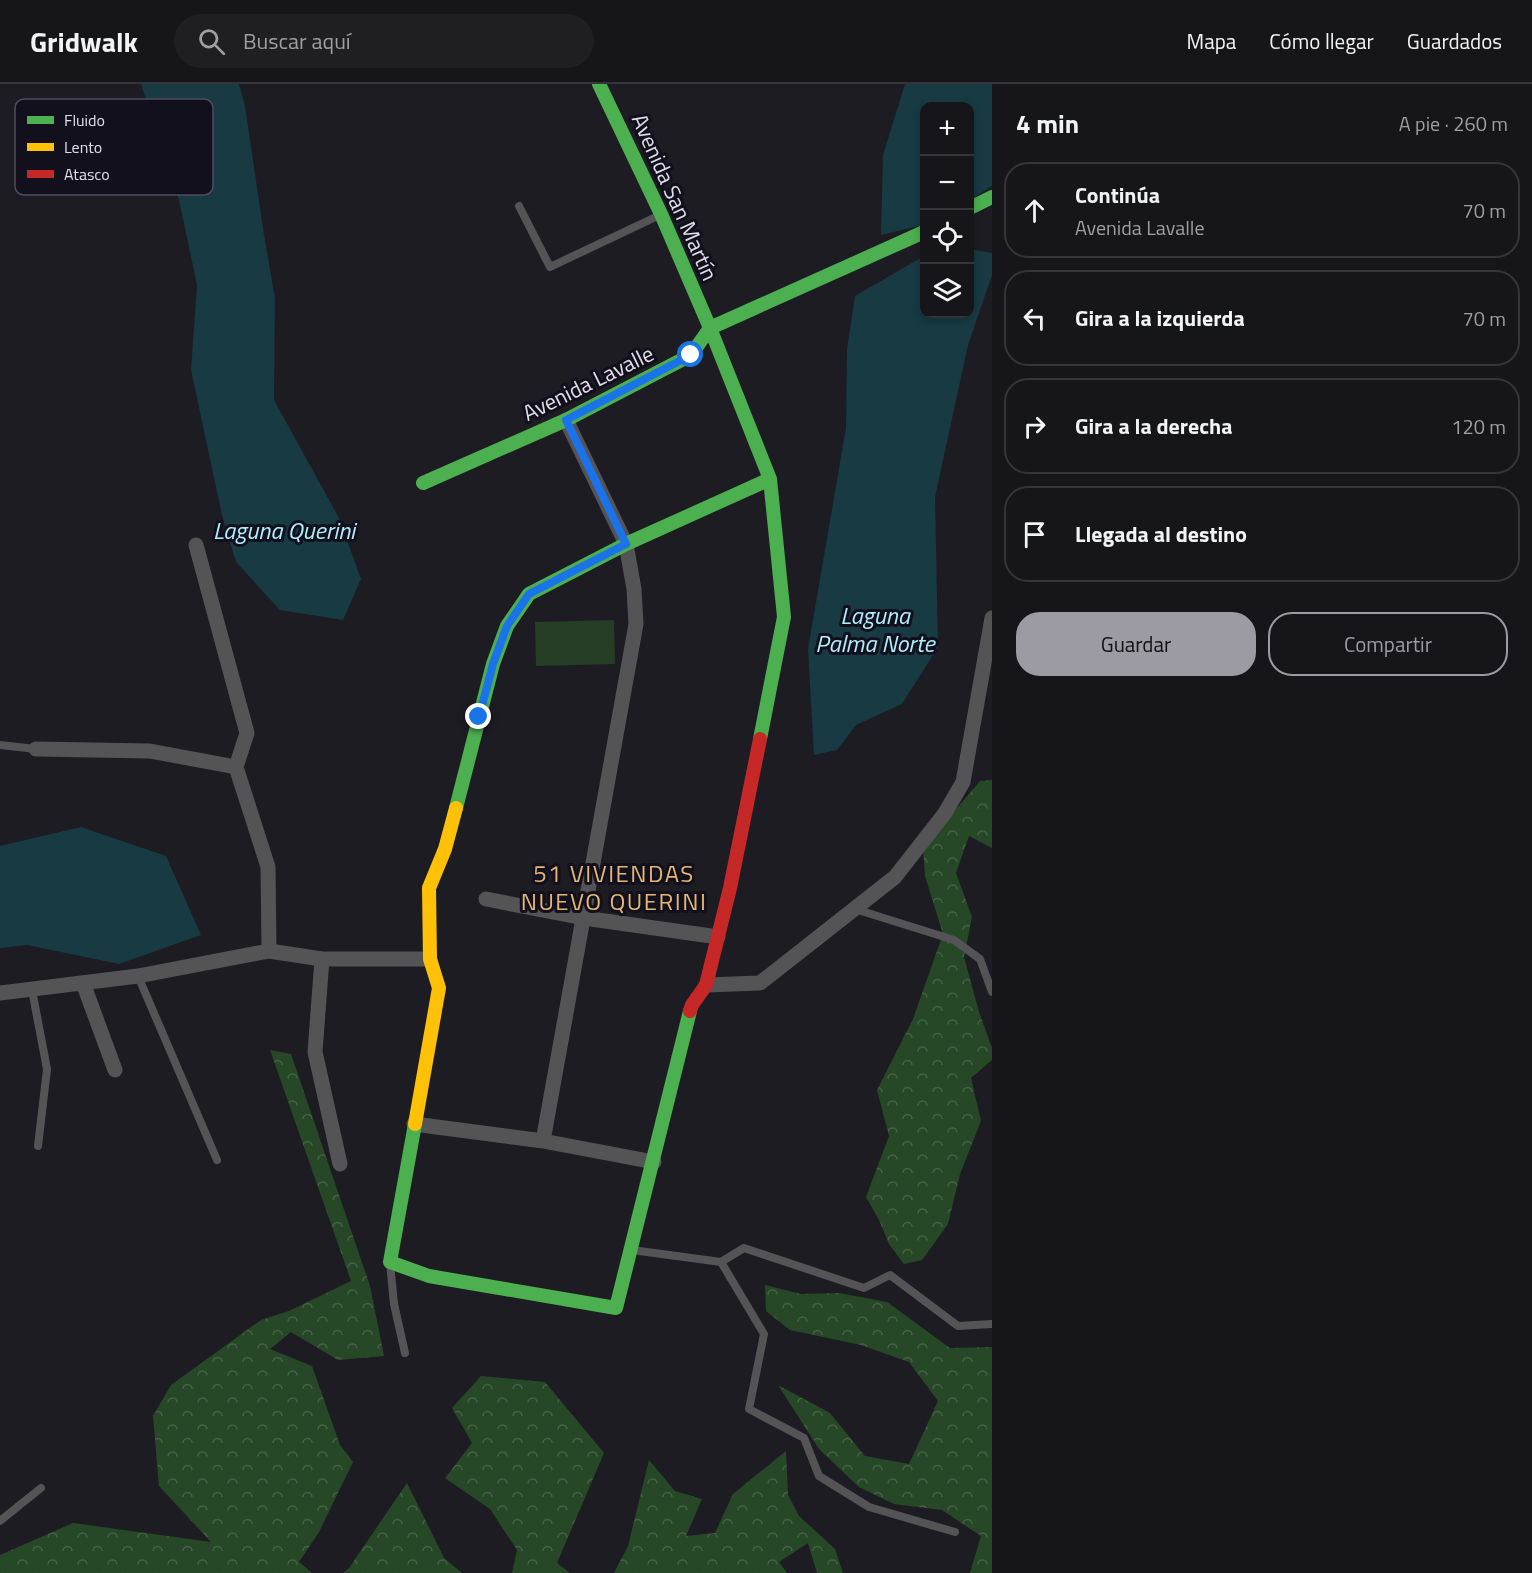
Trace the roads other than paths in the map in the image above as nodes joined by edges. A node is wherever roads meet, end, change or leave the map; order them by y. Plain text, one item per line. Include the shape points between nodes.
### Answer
1 (599, 84) edge
2 (992, 197) edge
3 (519, 206) dead end
4 (974, 206) edge
5 (661, 214) junction
6 (919, 236) edge
7 (710, 328) junction
8 (566, 420) junction
9 (770, 479) junction
10 (423, 483) dead end
11 (626, 544) junction
12 (196, 545) dead end
13 (992, 618) edge
14 (0, 745) edge
15 (36, 749) joint
16 (236, 767) junction
17 (486, 898) dead end
18 (855, 909) junction
19 (584, 918) junction
20 (717, 937) junction
21 (269, 951) junction
22 (322, 959) junction
23 (430, 959) junction
24 (138, 976) junction
25 (83, 983) junction
26 (706, 985) junction
27 (32, 990) junction
28 (992, 992) edge
29 (0, 993) edge
30 (115, 1070) dead end
31 (414, 1124) junction
32 (543, 1141) junction
33 (39, 1146) dead end
34 (217, 1160) dead end
35 (654, 1162) junction
36 (340, 1164) dead end
37 (632, 1250) junction
38 (390, 1262) junction
39 (721, 1262) junction
40 (992, 1324) edge
41 (405, 1353) dead end
42 (41, 1488) dead end
43 (0, 1521) edge
44 (955, 1532) dead end

1 - 5 street, Avenida San Martín
2 - 4 street
3 - 5 lane via 550,267
5 - 7 street, Avenida San Martín
6 - 7 street
7 - 8 street, Avenida Lavalle via 691,355
7 - 9 street, Avenida San Martín
8 - 10 street, Avenida Lavalle
8 - 11 street
9 - 11 street
9 - 20 street, Avenida San Martín via 784,617
11 - 19 street via 636,624
11 - 23 street via 529,594 507,626 493,664 445,849 429,888
12 - 16 street via 248,733
13 - 18 street via 963,782 945,813 895,877
14 - 15 lane
15 - 16 street via 150,751
16 - 21 street via 268,867
17 - 19 street
18 - 26 street via 760,983
18 - 28 lane via 954,940 980,959
19 - 20 street
19 - 32 street
20 - 26 street, Avenida San Martín
21 - 22 street
21 - 24 street
22 - 23 street
22 - 36 street via 315,1052
23 - 31 street via 439,987
24 - 25 street
24 - 34 lane
25 - 27 street
25 - 30 street
26 - 35 street, Avenida San Martín via 692,1005
27 - 29 street
27 - 33 lane via 47,1069
31 - 32 street
31 - 38 street
32 - 35 street
35 - 37 street, Avenida San Martín
37 - 38 street, Avenida San Martín via 616,1308 429,1276
37 - 39 lane
38 - 41 lane
39 - 40 lane via 744,1248 864,1288 890,1275 958,1326
39 - 44 lane via 764,1334 750,1409 804,1438 819,1476 859,1501
42 - 43 lane

